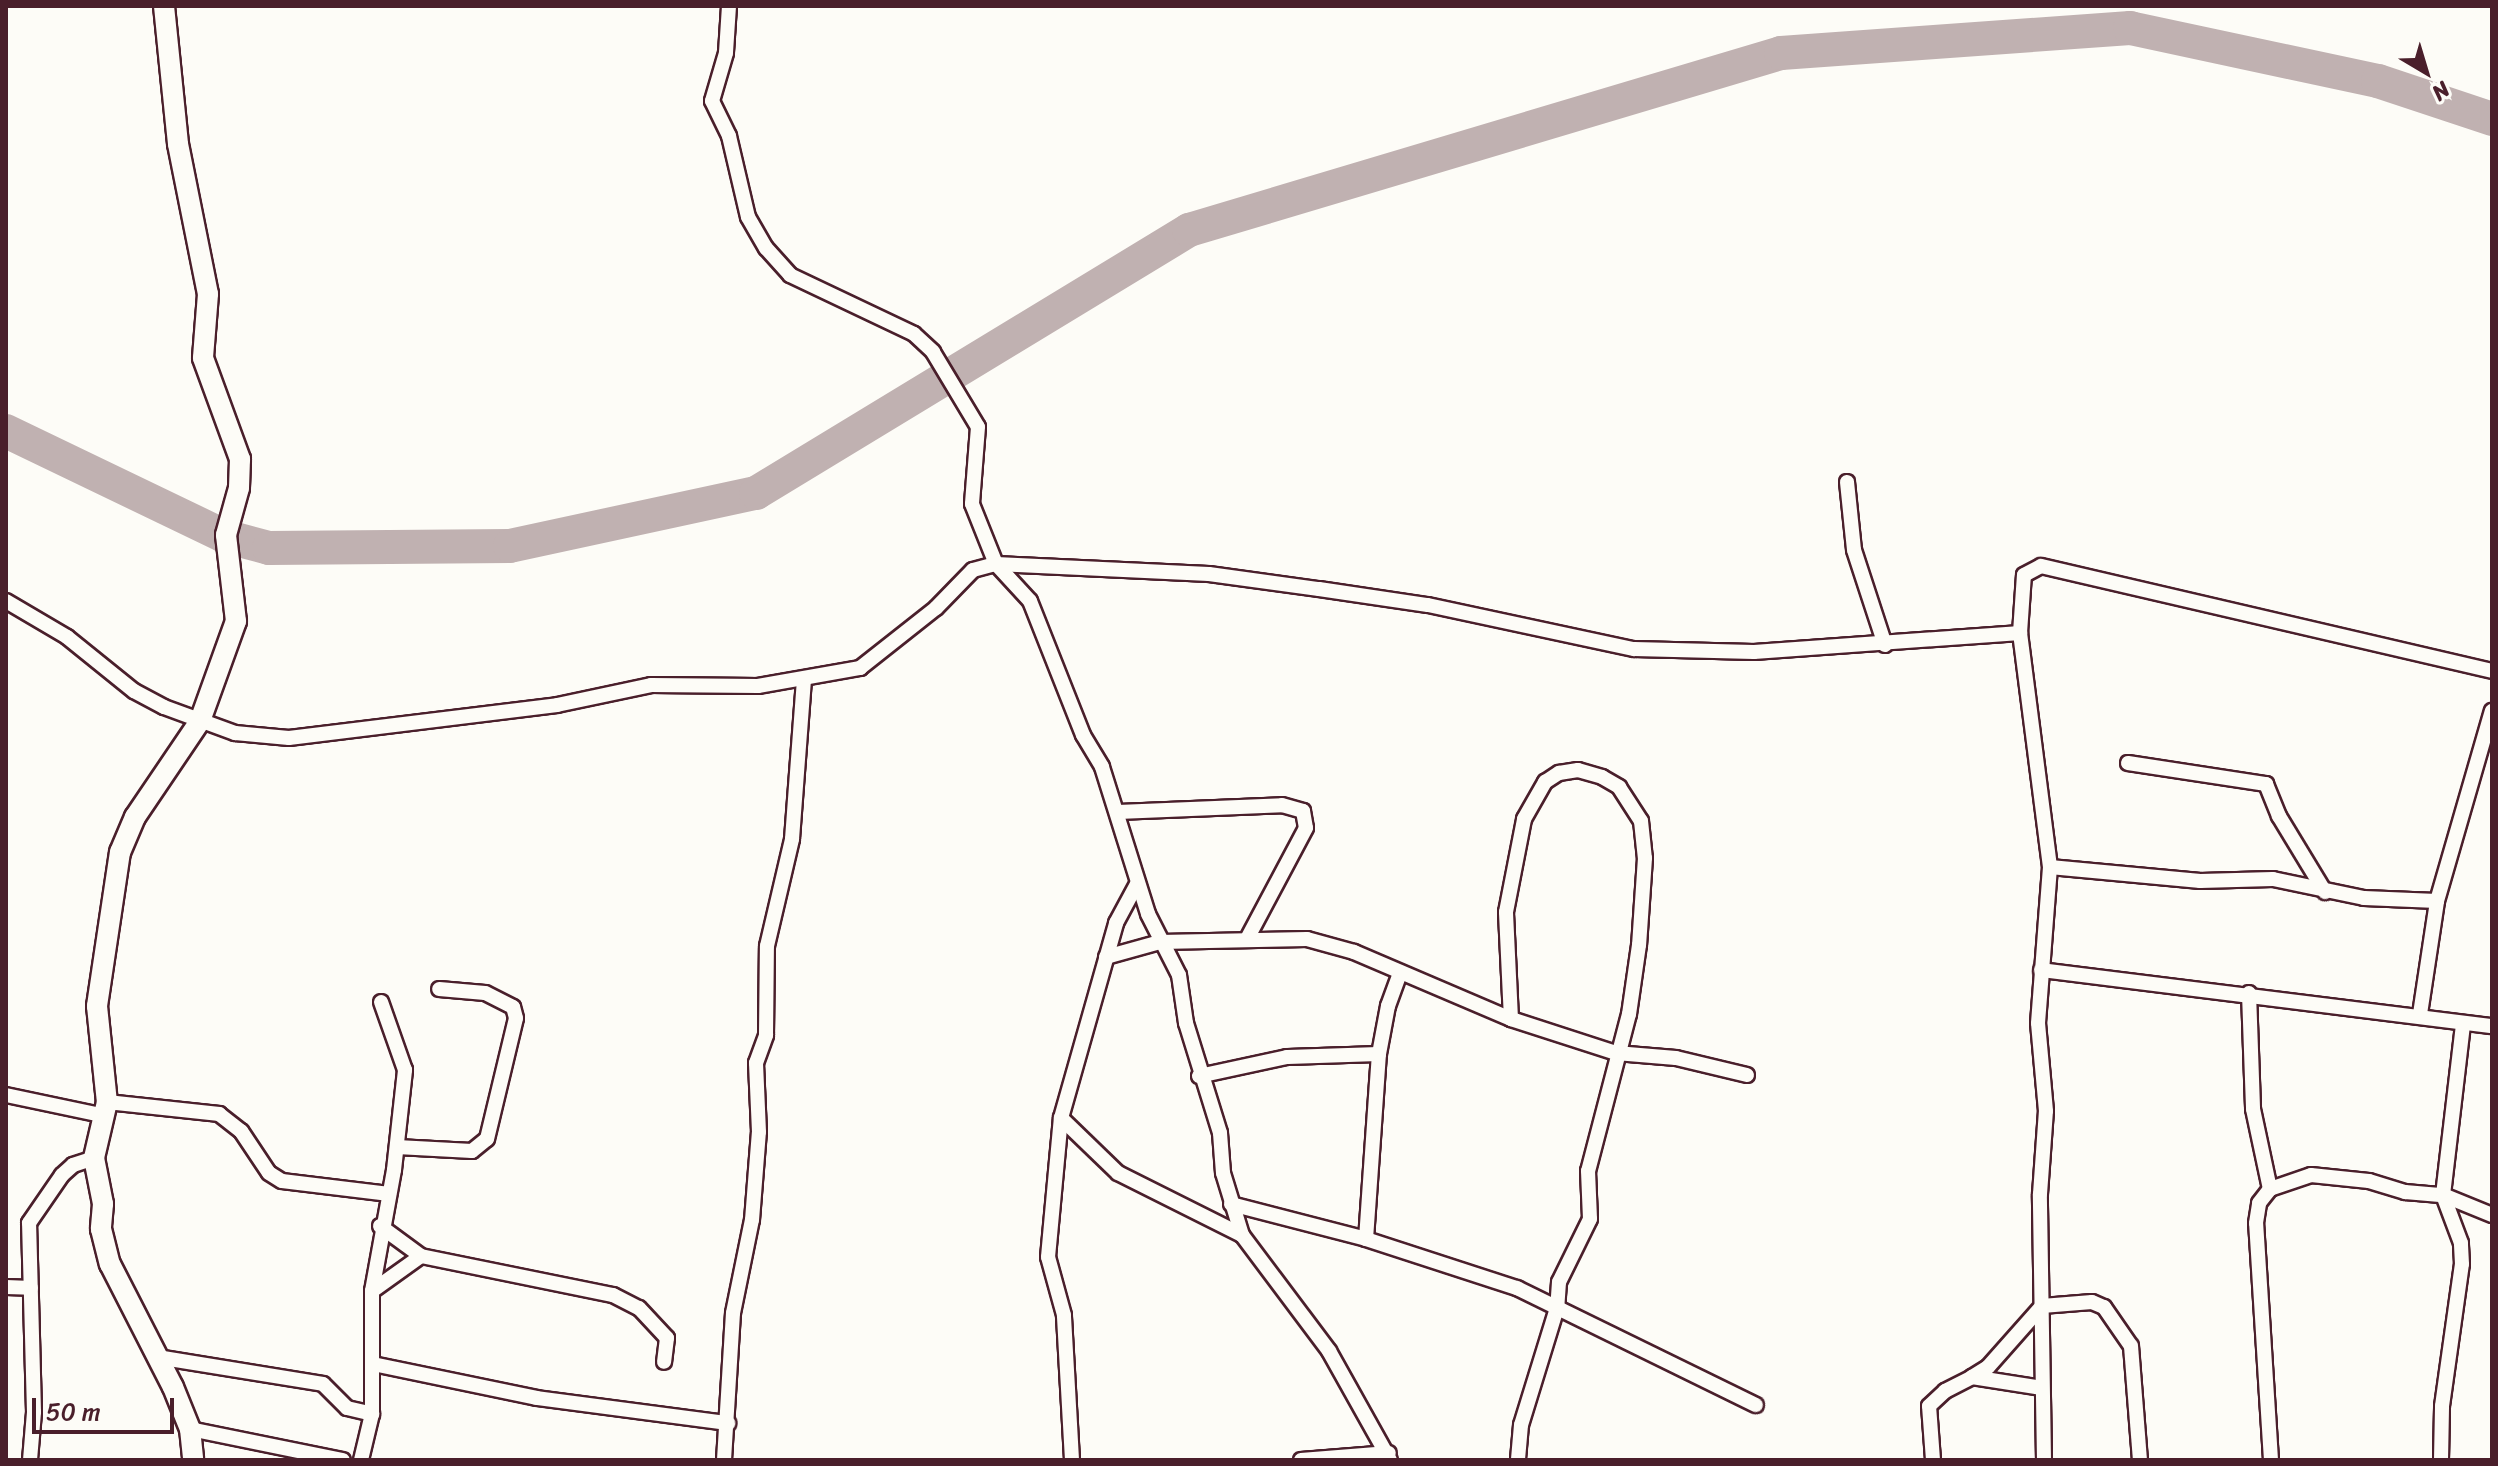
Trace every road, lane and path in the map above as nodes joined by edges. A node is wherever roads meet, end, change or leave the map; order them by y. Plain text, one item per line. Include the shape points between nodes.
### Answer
1 (164, 6) edge
2 (729, 6) edge
3 (1847, 482) dead end
4 (996, 564) junction
5 (6, 601) edge
6 (2020, 633) junction
7 (1885, 645) junction
8 (2492, 671) edge
9 (804, 679) junction
10 (2492, 711) edge
11 (200, 721) junction
12 (2128, 763) dead end
13 (1118, 812) junction
14 (2050, 867) junction
15 (1137, 884) junction
16 (2325, 892) junction
17 (2437, 901) junction
18 (1247, 939) junction
19 (1160, 942) junction
20 (1106, 957) junction
21 (2041, 970) junction
22 (1400, 973) junction
23 (439, 989) dead end
24 (2249, 993) junction
25 (381, 1002) dead end
26 (2420, 1014) junction
27 (1511, 1019) junction
28 (2463, 1026) junction
29 (2492, 1026) edge
30 (1616, 1053) junction
31 (1379, 1054) junction
32 (1747, 1075) dead end
33 (1199, 1076) junction
34 (6, 1095) edge
35 (104, 1108) junction
36 (1061, 1118) junction
37 (397, 1147) junction
38 (94, 1158) junction
39 (2270, 1189) junction
40 (389, 1194) junction
41 (2443, 1195) junction
42 (1231, 1204) junction
43 (2492, 1215) edge
44 (380, 1226) junction
45 (1242, 1235) junction
46 (1366, 1239) junction
47 (421, 1256) junction
48 (6, 1287) edge
49 (31, 1288) junction
50 (372, 1291) junction
51 (2042, 1306) junction
52 (1557, 1308) junction
53 (157, 1357) junction
54 (664, 1362) dead end
55 (373, 1364) junction
56 (1972, 1377) junction
57 (2042, 1388) junction
58 (1756, 1405) dead end
59 (372, 1414) junction
60 (728, 1423) junction
61 (190, 1429) junction
62 (1390, 1457) edge
63 (30, 1460) edge
64 (193, 1460) edge
65 (343, 1460) edge
66 (361, 1460) edge
67 (724, 1460) edge
68 (1072, 1460) edge
69 (1301, 1460) edge
70 (1518, 1460) edge
71 (1933, 1460) edge
72 (2044, 1460) edge
73 (2140, 1460) edge
74 (2271, 1460) edge
75 (2441, 1460) edge

1 - 11 street via 178,144 208,294 203,358 242,473 226,535 236,621
2 - 4 street via 726,53 712,101 729,136 748,217 790,275 914,334 933,352 978,427 972,504
3 - 7 street via 1854,550
4 - 7 street via 1209,574 1428,605 1634,649 1754,652
4 - 9 street via 973,570 869,663
4 - 13 street via 1030,601
5 - 11 street via 67,637 134,691
6 - 7 street
6 - 8 street via 2024,575 2041,566
6 - 14 street
9 - 11 street via 758,686 651,685 557,705 443,716 321,738 246,735
9 - 60 street via 792,839 767,946 766,1035 756,1063 754,1206 733,1313
10 - 17 street
11 - 35 street via 150,793 120,852 97,1006
12 - 16 street via 2266,784
13 - 15 street
13 - 18 street via 1282,805 1303,811 1306,828
14 - 16 street via 2200,881 2273,879
14 - 21 street
15 - 19 street
15 - 20 street via 1120,913
16 - 17 street
17 - 26 street
18 - 19 street
18 - 22 street via 1307,939
19 - 20 street
19 - 33 street via 1179,975
20 - 36 street
21 - 24 street
21 - 51 street via 2038,1023 2046,1111 2040,1194
22 - 27 street
22 - 31 street
23 - 37 street via 485,993 513,1007 516,1018 487,1139 472,1151
24 - 26 street
24 - 39 street via 2253,1109
25 - 37 street via 403,1057
26 - 28 street
27 - 30 street
27 - 30 street via 1506,912 1524,819 1545,782 1559,773 1578,770 1602,777 1631,801 1644,837 1639,945 1629,1014
28 - 29 street
28 - 41 street
30 - 32 street via 1676,1058
30 - 52 street via 1588,1171 1590,1219 1566,1260
31 - 33 street via 1287,1057
31 - 46 street
33 - 42 street via 1220,1133
34 - 35 street
35 - 38 street
35 - 40 street via 219,1114 241,1131 269,1173 282,1181
36 - 45 street via 1118,1173
36 - 68 street via 1048,1257 1064,1315
37 - 40 street
38 - 49 street via 73,1165 35,1207 29,1223
38 - 53 street via 110,1264
39 - 41 street via 2311,1175
39 - 74 street via 2259,1203 2256,1223
40 - 44 street
41 - 43 street
41 - 75 street via 2461,1243 2462,1264 2442,1406
42 - 45 street
42 - 46 street
44 - 47 street
44 - 50 street
45 - 62 street via 1329,1351
46 - 52 street via 1517,1288
47 - 50 street
47 - 54 street via 621,1298 639,1308 667,1338
48 - 49 street
49 - 63 street
50 - 55 street
51 - 56 street via 1988,1367
51 - 57 street
51 - 73 street via 2092,1302 2104,1307 2124,1331 2131,1346
52 - 58 street
52 - 70 street via 1527,1402
53 - 59 street via 323,1384 347,1408
53 - 61 street
55 - 59 street
55 - 60 street via 537,1398
56 - 57 street
56 - 71 street via 1929,1406
57 - 72 street
59 - 66 street
60 - 67 street
61 - 64 street
61 - 65 street
62 - 69 street

